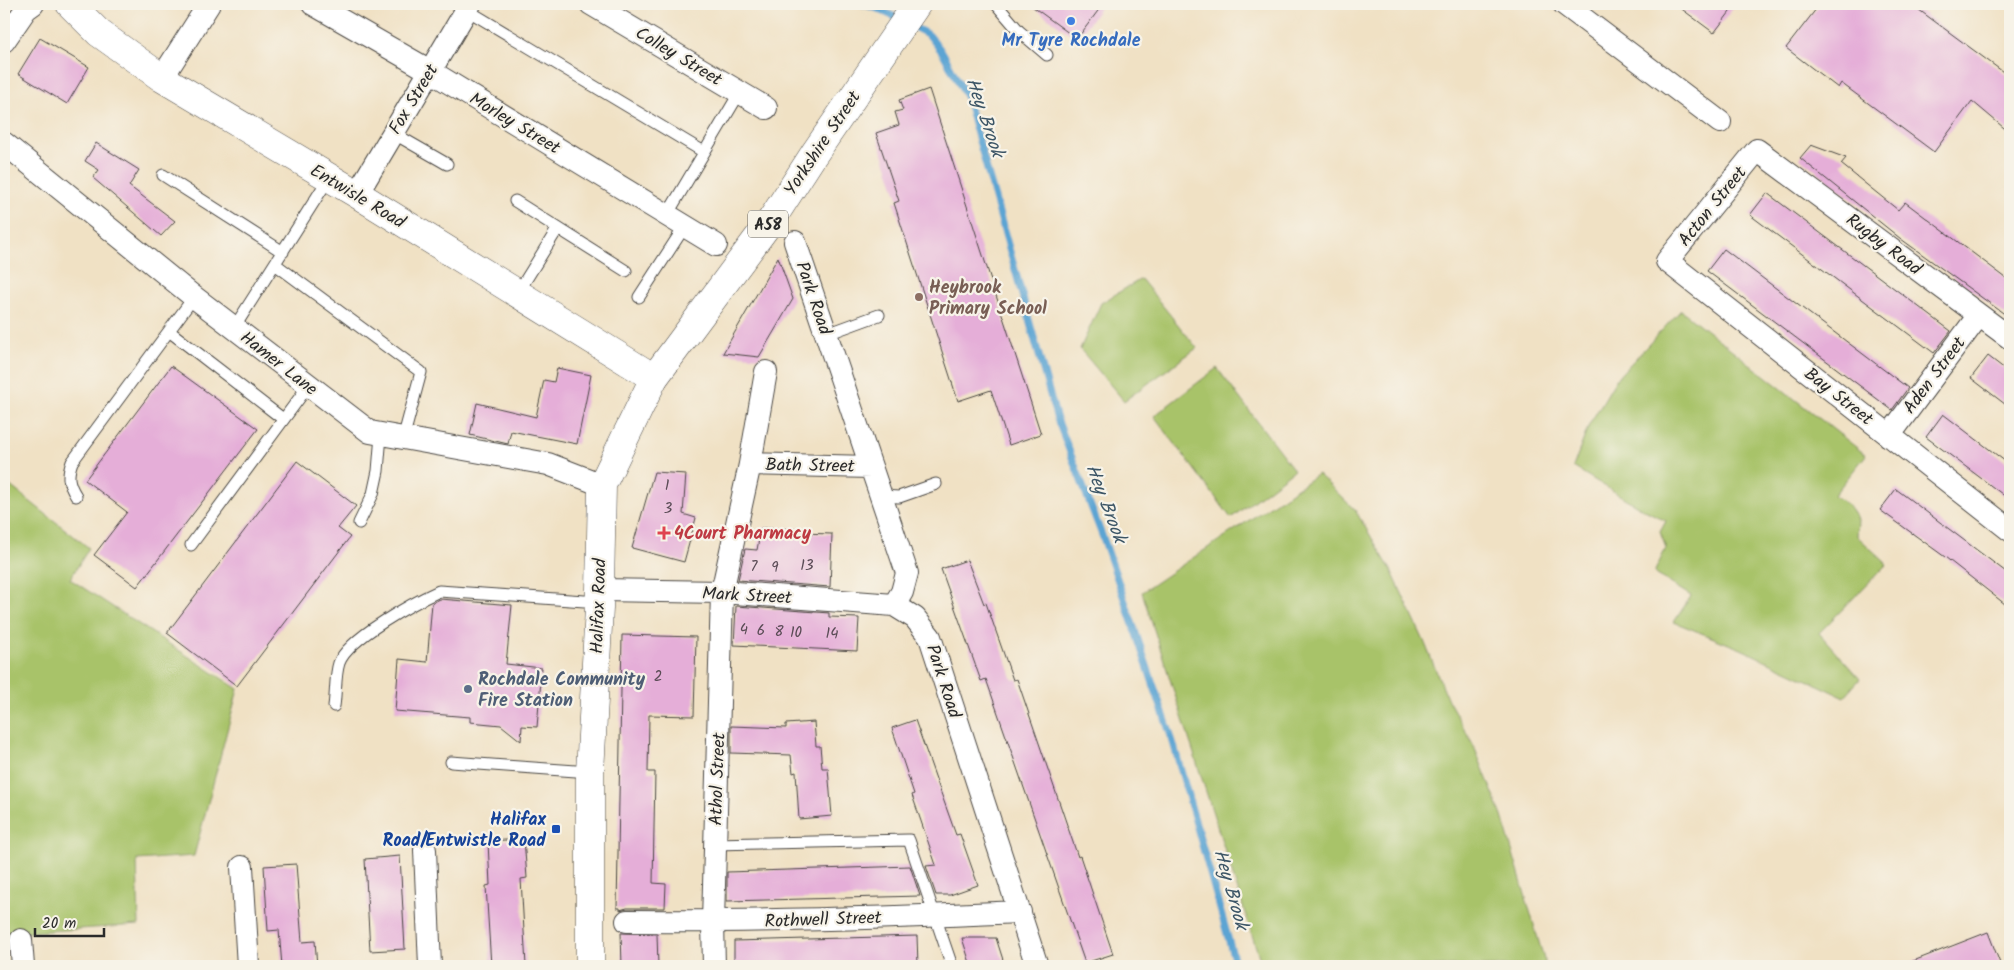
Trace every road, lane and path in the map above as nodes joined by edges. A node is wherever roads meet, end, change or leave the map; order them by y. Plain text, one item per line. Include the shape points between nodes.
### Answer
1 (33, 4) edge
2 (70, 4) edge
3 (209, 4) edge
4 (312, 4) edge
5 (591, 4) edge
6 (917, 4) edge
7 (996, 4) edge
8 (1564, 4) edge
9 (465, 6) edge
10 (4, 41) edge
11 (1048, 55) dead end
12 (430, 71) junction
13 (162, 78) junction
14 (745, 84) junction
15 (766, 108) dead end
16 (1720, 122) dead end
17 (393, 133) junction
18 (4, 143) edge
19 (1757, 150) joint
20 (704, 152) junction
21 (447, 164) dead end
22 (163, 175) dead end
23 (329, 178) junction
24 (356, 194) junction
25 (515, 201) dead end
26 (676, 221) junction
27 (558, 228) junction
28 (795, 242) dead end
29 (716, 245) dead end
30 (283, 252) junction
31 (1667, 262) joint
32 (274, 264) junction
33 (626, 271) dead end
34 (517, 294) junction
35 (194, 297) junction
36 (639, 297) dead end
37 (879, 315) dead end
38 (1979, 315) junction
39 (234, 328) junction
40 (169, 331) junction
41 (827, 334) junction
42 (2010, 338) edge
43 (766, 372) dead end
44 (654, 378) junction
45 (309, 385) junction
46 (283, 419) junction
47 (381, 435) junction
48 (1889, 436) junction
49 (403, 438) junction
50 (750, 464) junction
51 (871, 467) junction
52 (936, 484) dead end
53 (602, 485) junction
54 (76, 496) dead end
55 (881, 496) junction
56 (359, 523) dead end
57 (2010, 530) edge
58 (191, 544) dead end
59 (722, 592) junction
60 (599, 596) junction
61 (894, 605) junction
62 (334, 706) dead end
63 (451, 762) dead end
64 (590, 772) junction
65 (715, 844) junction
66 (425, 850) dead end
67 (242, 867) dead end
68 (1020, 912) junction
69 (935, 916) junction
70 (626, 921) dead end
71 (712, 922) junction
72 (21, 940) dead end
73 (23, 966) edge
74 (248, 966) edge
75 (430, 966) edge
76 (590, 966) edge
77 (714, 966) edge
78 (952, 966) edge
79 (1037, 966) edge

1 - 10 street
2 - 13 main road, Entwisle Road via 99,32
3 - 13 street
4 - 12 street, Morley Street
5 - 14 street, Colley Street
6 - 44 main road, Yorkshire Street / A58 via 772,219
7 - 11 lane via 1019,31
8 - 16 street
9 - 12 street, Fox Street
9 - 20 lane
12 - 17 street, Fox Street
12 - 26 street, Morley Street
13 - 23 main road, Entwisle Road
14 - 15 street, Colley Street
14 - 20 lane
17 - 21 lane
17 - 24 street, Fox Street
18 - 35 street, Hamer Lane
19 - 31 street, Acton Street
19 - 38 street, Rugby Road
20 - 26 lane
22 - 30 lane
23 - 24 main road, Entwisle Road
23 - 30 lane
24 - 34 main road, Entwisle Road
25 - 27 lane
26 - 29 street, Morley Street
26 - 36 lane
27 - 33 lane
27 - 34 lane
28 - 41 street, Park Road
30 - 32 lane
31 - 48 street, Bay Street
32 - 39 lane
32 - 49 lane via 421,372
34 - 44 main road, Entwisle Road
35 - 39 street, Hamer Lane
35 - 40 lane
37 - 41 lane
38 - 42 street, Rugby Road
38 - 48 street, Aden Street
39 - 45 street, Hamer Lane
40 - 46 lane
40 - 54 lane via 72,462 68,483
41 - 51 street, Park Road
43 - 50 street, Athol Street
44 - 53 main road, Halifax Road / A58
45 - 46 lane
45 - 47 street, Hamer Lane via 370,432
46 - 58 lane
47 - 49 street, Hamer Lane
47 - 56 lane via 373,494
48 - 57 street, Bay Street
49 - 53 street, Hamer Lane via 548,464
50 - 51 street, Bath Street
50 - 59 street, Athol Street
51 - 55 street, Park Road
52 - 55 lane via 900,497
53 - 60 main road, Halifax Road / A58
55 - 61 street, Park Road via 907,573 902,592
59 - 60 street, Mark Street
59 - 61 street, Mark Street
59 - 65 street, Athol Street
60 - 62 lane via 439,591 356,641 339,662
60 - 64 main road, Halifax Road / A58
61 - 68 street, Park Road via 915,618 930,637
63 - 64 lane
64 - 76 main road, Halifax Road / A58
65 - 69 lane via 909,840
65 - 71 street, Athol Street
66 - 75 street
67 - 74 street
68 - 69 street, Rothwell Street
68 - 79 street, Park Road
69 - 71 street, Rothwell Street
69 - 78 lane
70 - 71 street, Rothwell Street
71 - 77 street, Athol Street
72 - 73 street

